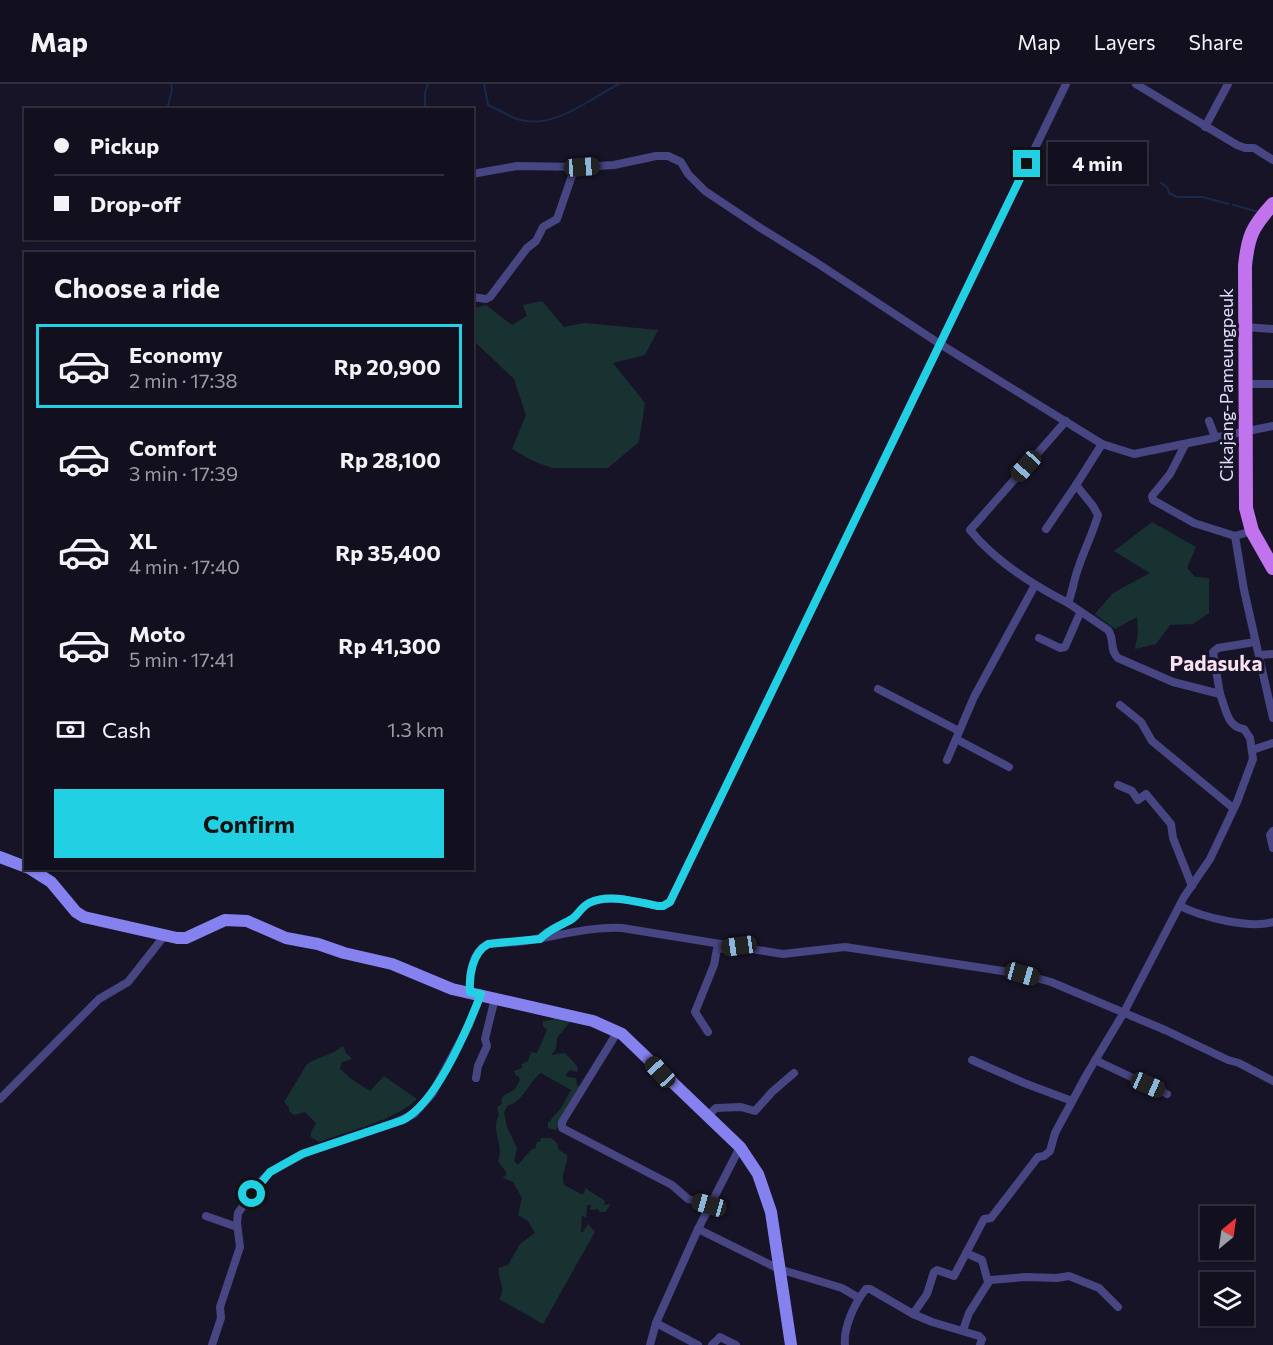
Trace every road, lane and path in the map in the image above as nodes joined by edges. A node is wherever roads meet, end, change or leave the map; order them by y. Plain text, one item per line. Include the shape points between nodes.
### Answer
1 (1066, 84) edge
2 (1136, 84) edge
3 (1228, 84) edge
4 (1205, 127) junction
5 (1273, 160) edge
6 (575, 167) junction
7 (474, 174) edge
8 (1270, 208) edge
9 (474, 297) edge
10 (1245, 327) junction
11 (1273, 329) edge
12 (940, 344) junction
13 (1245, 384) junction
14 (1273, 384) edge
15 (1066, 421) junction
16 (1209, 421) dead end
17 (1273, 426) edge
18 (1245, 433) junction
19 (1215, 437) junction
20 (1102, 444) junction
21 (1185, 445) junction
22 (1076, 485) junction
23 (1046, 529) dead end
24 (1252, 531) junction
25 (1235, 536) junction
26 (1273, 568) edge
27 (1035, 585) junction
28 (1068, 603) junction
29 (1080, 613) junction
30 (1039, 638) dead end
31 (1255, 642) junction
32 (1273, 654) edge
33 (1259, 656) junction
34 (878, 688) dead end
35 (1220, 694) junction
36 (1120, 705) dead end
37 (1273, 718) edge
38 (957, 735) junction
39 (1273, 743) edge
40 (1252, 750) junction
41 (947, 760) dead end
42 (1009, 767) dead end
43 (1118, 785) dead end
44 (1233, 808) junction
45 (1273, 831) edge
46 (1273, 848) edge
47 (0, 857) edge
48 (24, 867) edge
49 (30, 870) edge
50 (1192, 886) junction
51 (1179, 906) junction
52 (1273, 922) edge
53 (165, 935) junction
54 (540, 939) junction
55 (739, 946) junction
56 (475, 993) junction
57 (495, 998) junction
58 (1123, 1014) junction
59 (618, 1031) junction
60 (708, 1032) dead end
61 (972, 1060) dead end
62 (1095, 1060) junction
63 (794, 1073) dead end
64 (476, 1078) dead end
65 (1273, 1081) edge
66 (1167, 1094) dead end
67 (0, 1099) edge
68 (1072, 1101) junction
69 (708, 1115) junction
70 (740, 1147) junction
71 (709, 1205) junction
72 (206, 1216) dead end
73 (237, 1227) junction
74 (698, 1229) junction
75 (966, 1252) junction
76 (779, 1269) junction
77 (988, 1282) junction
78 (859, 1298) junction
79 (1118, 1307) dead end
80 (913, 1314) junction
81 (656, 1323) junction
82 (963, 1330) junction
83 (212, 1345) edge
84 (650, 1345) edge
85 (698, 1345) edge
86 (712, 1345) edge
87 (736, 1345) edge
88 (791, 1345) edge
89 (845, 1345) edge
90 (980, 1345) edge

1 - 12 street
2 - 4 street
3 - 4 street
4 - 5 street
6 - 7 street via 517,166
6 - 9 street via 556,219 543,227 490,297
6 - 12 street via 614,165 656,156 676,159 705,191
8 - 10 main road, Cikajang-Pameungpeuk via 1247,244
10 - 11 street
10 - 13 main road, Cikajang-Pameungpeuk
12 - 15 street
12 - 54 street via 670,902 658,906 619,899 597,901
13 - 14 street
13 - 18 main road, Cikajang-Pameungpeuk
15 - 20 street
15 - 27 street via 971,529
16 - 19 street
17 - 18 street
18 - 19 street
18 - 24 main road, Cikajang-Pameungpeuk via 1246,508
19 - 21 street
20 - 21 street via 1134,454
20 - 22 street
21 - 25 street via 1153,500 1194,523
22 - 23 street
22 - 28 street via 1098,515
24 - 25 street
24 - 26 main road, Cikajang-Pameungpeuk
25 - 31 street
27 - 28 street
27 - 38 street
28 - 29 street
29 - 30 street via 1065,648
29 - 35 street via 1111,632 1113,651 1118,658 1178,684
31 - 33 street
31 - 35 street via 1213,652
32 - 33 street
33 - 37 street
34 - 38 street
35 - 40 street via 1232,724 1244,729
36 - 44 street via 1142,723 1152,741
38 - 41 street
38 - 42 street
39 - 40 street
40 - 44 street via 1253,759
43 - 50 street via 1131,790 1138,800 1146,794 1169,822
44 - 50 street via 1210,859
45 - 46 street
47 - 48 street
49 - 53 street via 51,882 84,917
50 - 51 street
51 - 52 street via 1217,919
51 - 58 street
53 - 56 street via 186,938 225,920 238,919 286,938 392,964 445,986
53 - 67 street via 128,982 99,999
54 - 55 street via 609,927
54 - 56 street via 483,947 471,971
55 - 58 street via 783,954 845,947 1022,974 1051,982
55 - 60 street via 717,950 695,1012
56 - 57 street
56 - 73 street via 469,1024 432,1094 414,1114 306,1152 270,1172 241,1208
57 - 59 street via 593,1021
57 - 64 street via 485,1039 487,1046
58 - 62 street
58 - 65 street
59 - 69 street
59 - 71 street via 562,1128 672,1185 688,1199
61 - 68 street
62 - 66 street
62 - 68 street
63 - 69 street via 755,1111 716,1108
68 - 75 street via 1050,1151 1038,1157 991,1218 984,1218
69 - 70 street
70 - 71 street
70 - 76 street via 758,1174 768,1200
71 - 74 street
72 - 73 street
73 - 83 street via 239,1251
74 - 76 street
74 - 81 street
75 - 77 street via 982,1260
75 - 80 street via 954,1276 934,1272 927,1294
76 - 78 street via 842,1288
76 - 88 street
77 - 79 street via 1070,1276 1097,1286
77 - 82 street
78 - 80 street via 868,1288
78 - 89 street via 851,1314
80 - 82 street
81 - 84 street
81 - 85 street
82 - 90 street via 979,1336
86 - 87 street via 720,1337

